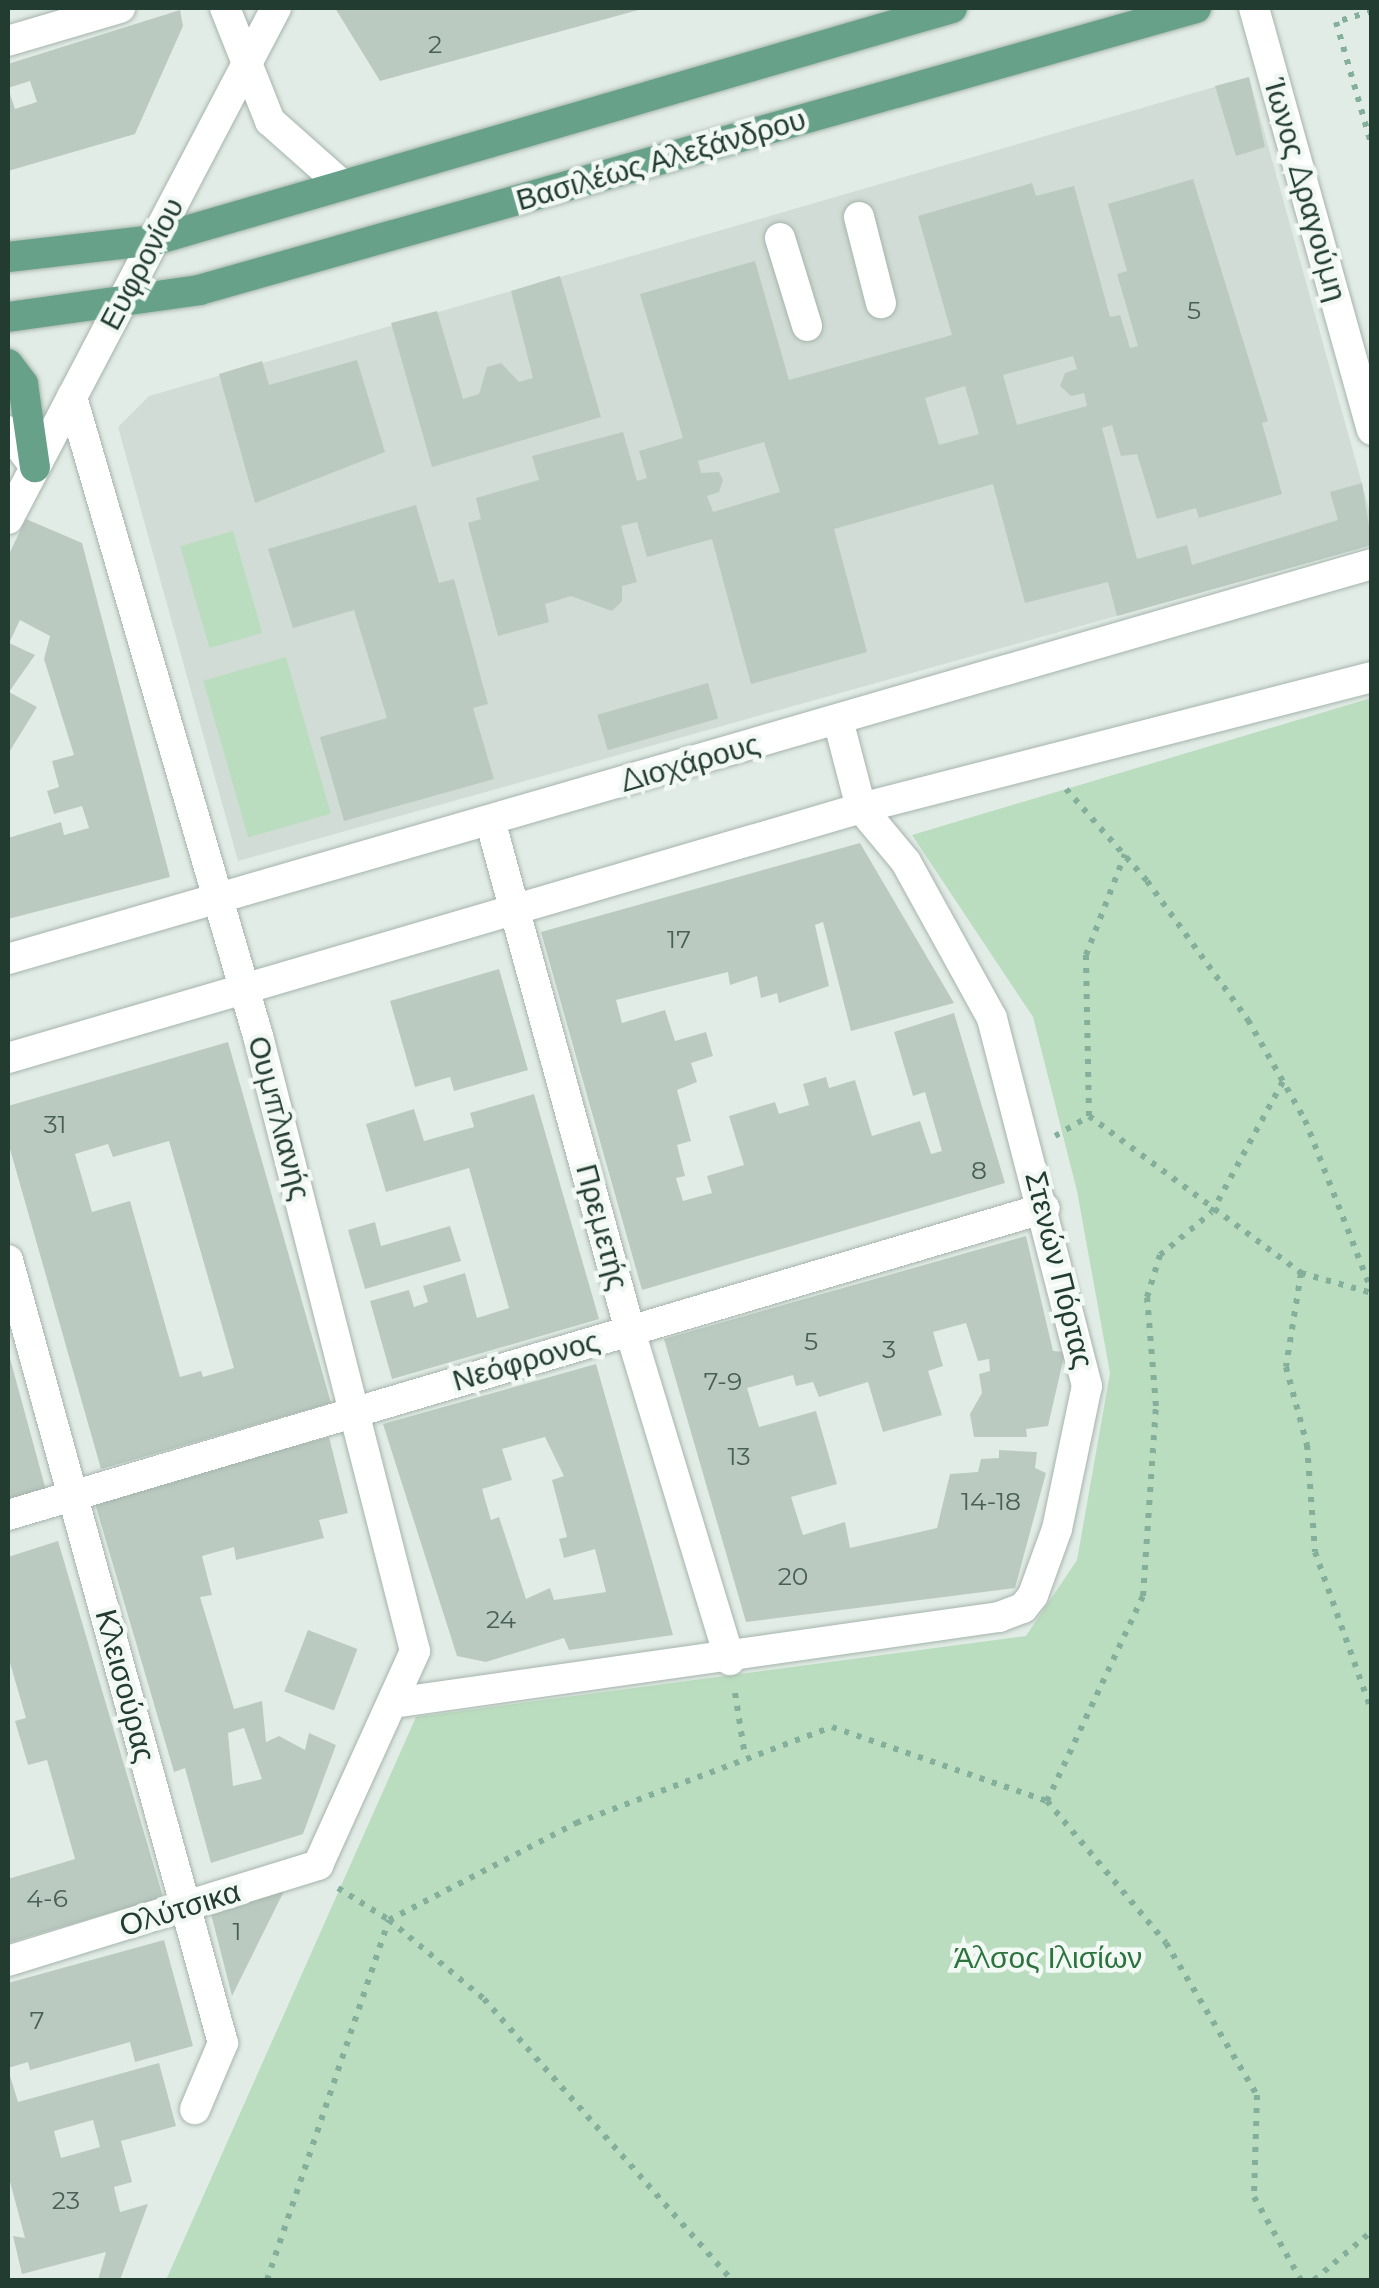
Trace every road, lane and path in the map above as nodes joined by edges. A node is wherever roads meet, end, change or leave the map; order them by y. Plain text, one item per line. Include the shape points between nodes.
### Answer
1 (120, 8) edge
2 (224, 8) edge
3 (276, 8) edge
4 (952, 8) edge
5 (1196, 8) edge
6 (1254, 8) edge
7 (1372, 11) edge
8 (909, 14) edge
9 (8, 41) edge
10 (246, 66) junction
11 (1372, 148) edge
12 (342, 186) junction
13 (859, 218) dead end
14 (780, 238) dead end
15 (155, 240) junction
16 (8, 257) edge
17 (123, 302) junction
18 (881, 303) dead end
19 (8, 317) edge
20 (807, 326) dead end
21 (8, 364) edge
22 (72, 396) junction
23 (1372, 430) edge
24 (8, 431) edge
25 (35, 467) junction
26 (8, 520) edge
27 (1372, 564) edge
28 (1372, 677) edge
29 (838, 720) junction
30 (1041, 764) junction
31 (860, 808) junction
32 (490, 820) junction
33 (1125, 854) junction
34 (219, 900) junction
35 (514, 907) junction
36 (8, 959) edge
37 (244, 986) junction
38 (8, 1058) edge
39 (1283, 1081) junction
40 (1088, 1116) junction
41 (1029, 1151) junction
42 (1045, 1208) junction
43 (1212, 1212) junction
44 (8, 1260) edge
45 (1302, 1273) junction
46 (1372, 1292) edge
47 (630, 1331) junction
48 (358, 1411) junction
49 (72, 1496) junction
50 (8, 1515) edge
51 (732, 1672) junction
52 (394, 1703) junction
53 (1372, 1712) edge
54 (745, 1756) junction
55 (1047, 1802) junction
56 (306, 1869) junction
57 (186, 1907) junction
58 (389, 1920) junction
59 (8, 1962) edge
60 (195, 2109) dead end
61 (1372, 2230) edge
62 (267, 2280) edge
63 (732, 2280) edge
64 (1302, 2280) edge
65 (1314, 2280) edge

1 - 9 street
2 - 10 street
3 - 10 street, Ευφρονίου
4 - 8 main road
5 - 17 main road, Βασιλέως Αλεξάνδρου via 340,254
6 - 23 street, Ίωνος Δραγούμη
7 - 11 path via 1336,22
8 - 12 main road
10 - 12 street via 281,136
10 - 15 street, Ευφρονίου
12 - 15 main road
13 - 18 street
14 - 20 street
15 - 16 main road
15 - 17 street, Ευφρονίου
17 - 19 main road, Βασιλέως Αλεξάνδρου
17 - 22 street, Ευφρονίου
21 - 25 main road via 23,384
22 - 25 street, Ευφρονίου
22 - 34 street, Ουμπλιανής
24 - 25 street
25 - 26 street, Ευφρονίου
27 - 29 street, Διοχάρους
28 - 30 street
29 - 31 street
29 - 32 street, Διοχάρους
30 - 31 street
30 - 33 path
31 - 35 street
31 - 41 street, Στενών Πόρτας via 906,862 992,1018
32 - 34 street, Διοχάρους
32 - 35 street, Πρεμετής
33 - 39 path via 1238,1005
33 - 40 path via 1086,956
34 - 36 street, Διοχάρους
34 - 37 street, Ουμπλιανής
35 - 37 street
35 - 47 street, Πρεμετής
37 - 38 street
37 - 48 street, Ουμπλιανής
39 - 43 path
39 - 46 path via 1305,1120
40 - 41 path
40 - 43 path
41 - 42 street, Στενών Πόρτας
42 - 47 street, Νεόφρονος
42 - 51 street, Στενών Πόρτας via 1088,1386 1057,1529 1033,1595 1023,1608 999,1617
43 - 45 path
43 - 55 path via 1160,1254 1147,1296 1156,1406 1143,1596
44 - 49 street, Κλεισούρας
45 - 46 path
45 - 53 path via 1286,1368 1307,1445 1316,1552
47 - 48 street, Νεόφρονος
47 - 51 street, Πρεμετής
48 - 49 street, Νεόφρονος
48 - 52 street, Ουμπλιανής via 415,1651
49 - 50 street, Νεόφρονος
49 - 57 street, Κλεισούρας
51 - 52 street, Στενών Πόρτας
51 - 54 path
52 - 56 street, Ουμπλιανής via 335,1834 318,1865
54 - 55 path via 832,1727
54 - 58 path via 576,1823
55 - 64 path via 1166,1944 1257,2095 1254,2197
56 - 57 street, Ολύτσικα
56 - 58 path
57 - 59 street, Ολύτσικα
57 - 60 street, Κλεισούρας via 223,2043
58 - 62 path
58 - 63 path via 484,1999
61 - 65 path

